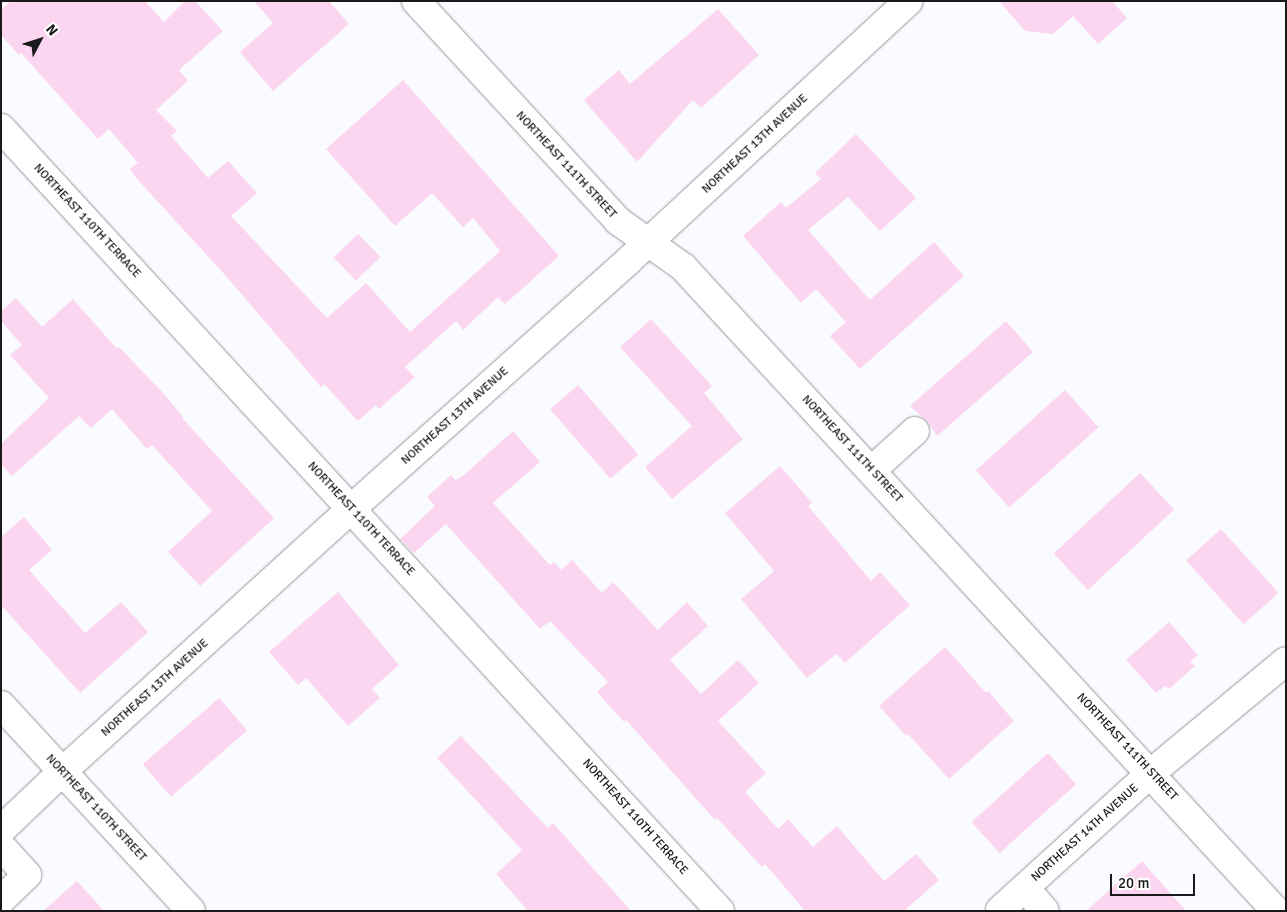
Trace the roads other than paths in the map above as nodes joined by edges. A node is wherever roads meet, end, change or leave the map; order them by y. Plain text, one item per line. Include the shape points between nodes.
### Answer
1 (416, 1) edge
2 (909, 1) edge
3 (1, 128) edge
4 (649, 242) junction
5 (915, 431) dead end
6 (872, 470) junction
7 (352, 508) junction
8 (1286, 660) edge
9 (1, 705) edge
10 (63, 772) junction
11 (1151, 773) junction
12 (1, 830) edge
13 (1, 846) edge
14 (1025, 888) junction
15 (1, 900) edge
16 (1000, 910) edge
17 (191, 911) edge
18 (720, 911) edge
19 (1045, 911) edge
20 (1276, 911) edge

1 - 4 street, NORTHEAST 111TH STREET via 618,221
2 - 4 street, NORTHEAST 13TH AVENUE
3 - 7 street, NORTHEAST 110TH TERRACE
4 - 6 street, NORTHEAST 111TH STREET via 683,267
4 - 7 street, NORTHEAST 13TH AVENUE
5 - 6 street
6 - 11 street, NORTHEAST 111TH STREET
7 - 10 street, NORTHEAST 13TH AVENUE
7 - 18 street, NORTHEAST 110TH TERRACE
8 - 11 street, NORTHEAST 14TH AVENUE
9 - 10 street, NORTHEAST 110TH STREET
10 - 12 street, NORTHEAST 13TH AVENUE
10 - 17 street, NORTHEAST 110TH STREET
11 - 14 street, NORTHEAST 14TH AVENUE
11 - 20 street, NORTHEAST 111TH STREET
13 - 15 street via 27,875
14 - 16 street, NORTHEAST 14TH AVENUE
14 - 19 street

